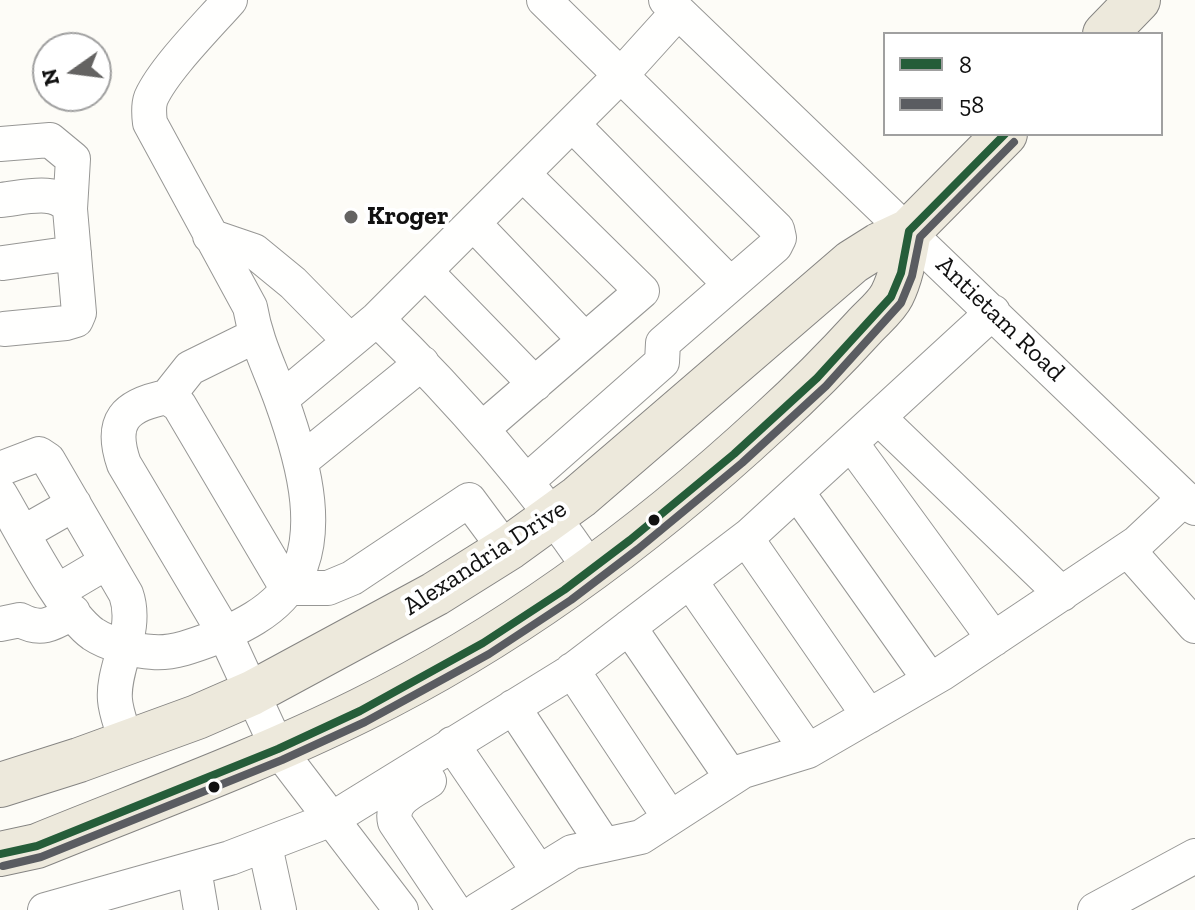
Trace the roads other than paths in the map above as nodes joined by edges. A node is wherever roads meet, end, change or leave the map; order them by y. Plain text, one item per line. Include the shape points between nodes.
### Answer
1 (230, 0) edge
2 (544, 0) edge
3 (1138, 0) edge
4 (672, 6) edge
5 (1107, 32) edge
6 (621, 75) junction
7 (572, 124) junction
8 (1003, 136) edge
9 (0, 144) edge
10 (523, 174) junction
11 (0, 200) edge
12 (70, 209) junction
13 (473, 223) junction
14 (909, 231) junction
15 (210, 236) junction
16 (74, 253) junction
17 (3, 263) dead end
18 (425, 271) junction
19 (730, 284) junction
20 (642, 291) junction
21 (993, 312) junction
22 (377, 319) junction
23 (4, 329) dead end
24 (678, 329) junction
25 (255, 336) junction
26 (585, 340) junction
27 (350, 341) junction
28 (422, 363) junction
29 (535, 384) junction
30 (167, 397) junction
31 (281, 399) junction
32 (879, 418) junction
33 (482, 429) junction
34 (851, 443) junction
35 (301, 461) junction
36 (0, 469) edge
37 (526, 482) junction
38 (797, 492) junction
39 (0, 494) edge
40 (1190, 503) edge
41 (74, 504) junction
42 (554, 515) junction
43 (23, 533) junction
44 (746, 538) junction
45 (506, 550) junction
46 (1128, 550) junction
47 (107, 562) junction
48 (591, 570) junction
49 (690, 581) junction
50 (287, 588) junction
51 (1062, 594) junction
52 (65, 601) junction
53 (0, 624) edge
54 (1195, 626) edge
55 (629, 627) junction
56 (225, 634) junction
57 (994, 639) junction
58 (126, 647) junction
59 (572, 670) junction
60 (930, 680) junction
61 (252, 693) junction
62 (513, 707) junction
63 (869, 716) junction
64 (126, 743) junction
65 (278, 749) junction
66 (457, 751) junction
67 (808, 751) junction
68 (732, 778) junction
69 (0, 785) edge
70 (670, 818) junction
71 (332, 819) junction
72 (604, 845) junction
73 (265, 846) junction
74 (0, 854) edge
75 (1195, 856) edge
76 (194, 869) junction
77 (539, 872) junction
78 (125, 899) edge
79 (52, 909) edge
80 (201, 910) edge
81 (279, 910) edge
82 (401, 910) edge
83 (473, 910) edge
84 (1095, 910) edge

1 - 15 street via 175,64 151,98 148,112 153,132
2 - 6 street
3 - 5 main road
4 - 6 street
4 - 14 street, Antietam Road
6 - 7 street
6 - 19 street via 777,229 775,246
7 - 10 street
7 - 19 street
8 - 14 main road, Alexandria Drive
9 - 12 street via 50,140 73,159
10 - 13 street
10 - 20 street
11 - 12 street via 55,196
12 - 16 street
13 - 18 street
13 - 26 street
14 - 21 street, Antietam Road
14 - 42 main road, Alexandria Drive via 852,262
14 - 48 main road via 891,297 817,378 734,454
15 - 25 street via 250,307
15 - 27 street via 254,251
16 - 17 street
16 - 23 street via 76,320
18 - 22 street
18 - 29 street
19 - 24 street
20 - 24 street
20 - 26 street
21 - 32 street
21 - 40 street, Antietam Road
22 - 27 street
22 - 28 street
24 - 37 street via 663,343 662,362
25 - 30 street via 190,368
25 - 31 street
26 - 29 street
27 - 31 street
28 - 33 street
28 - 35 street
29 - 33 street
30 - 50 street via 179,405
30 - 56 street via 127,414 117,428 118,447
31 - 35 street
32 - 34 street
32 - 51 street
33 - 37 street
34 - 38 street
34 - 57 street
35 - 50 street via 309,504 307,538 299,570
36 - 41 street via 39,454
37 - 42 street
38 - 44 street
38 - 60 street
39 - 43 street
40 - 46 street
41 - 43 street
41 - 47 street
42 - 45 main road, Alexandria Drive
42 - 48 street
43 - 52 street
44 - 49 street
44 - 63 street
45 - 50 street via 469,500 352,578 328,588
45 - 61 main road, Alexandria Drive
46 - 51 street
46 - 54 street
47 - 52 street
47 - 58 street via 131,610
48 - 65 main road via 483,643
49 - 55 street
49 - 67 street
50 - 56 street via 252,620
51 - 57 street
52 - 53 street via 47,627 20,620
52 - 58 street via 94,634
55 - 59 street
55 - 68 street
56 - 58 street via 167,651
56 - 61 street
57 - 60 street
58 - 64 street via 114,698
59 - 62 street
59 - 70 street
60 - 63 street
61 - 64 main road, Alexandria Drive
61 - 65 street
62 - 66 street
62 - 72 street
63 - 67 street
64 - 69 main road, Alexandria Drive
65 - 71 street
65 - 74 main road via 37,846
66 - 71 street
66 - 77 street
66 - 83 street via 393,812 395,822
67 - 68 street
68 - 70 street
70 - 72 street via 641,837
71 - 73 street
71 - 82 street
72 - 77 street via 572,852
73 - 76 street
73 - 81 street
75 - 84 street
76 - 78 street
76 - 80 street
77 - 83 street
78 - 79 street

